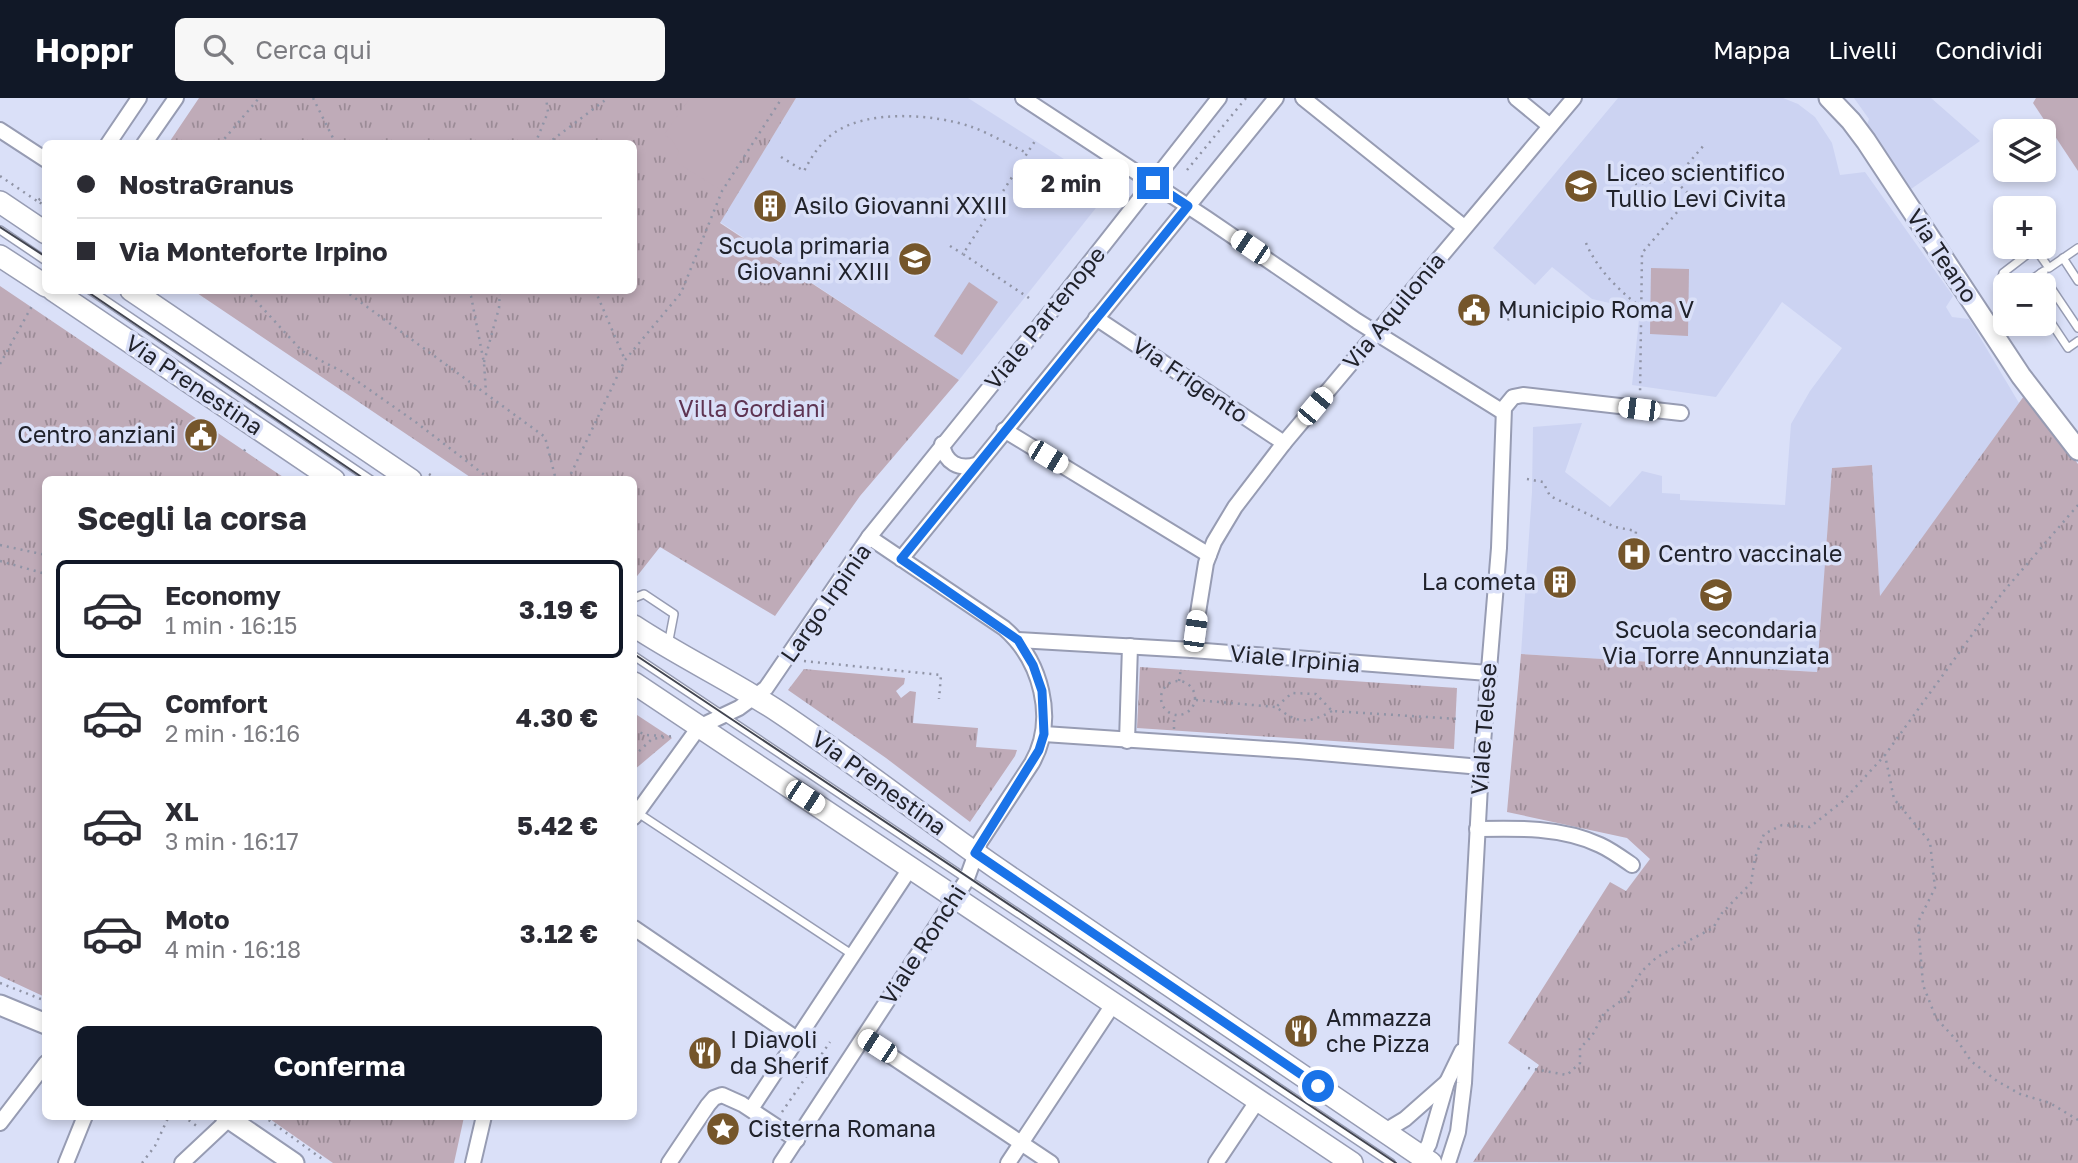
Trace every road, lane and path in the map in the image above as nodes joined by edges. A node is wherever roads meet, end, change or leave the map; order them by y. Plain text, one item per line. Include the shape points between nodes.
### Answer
1 (139, 98) edge
2 (176, 98) edge
3 (259, 98) edge
4 (313, 98) edge
5 (546, 98) edge
6 (608, 98) edge
7 (782, 98) edge
8 (1023, 98) edge
9 (1219, 98) edge
10 (1246, 98) edge
11 (1276, 98) edge
12 (1303, 98) edge
13 (1516, 98) edge
14 (1574, 98) edge
15 (1829, 98) edge
16 (1550, 126) junction
17 (0, 130) edge
18 (112, 140) edge
19 (147, 140) edge
20 (223, 140) edge
21 (334, 140) edge
22 (537, 140) edge
23 (552, 140) edge
24 (1035, 141) dead end
25 (1705, 144) dead end
26 (1027, 153) junction
27 (42, 157) edge
28 (781, 157) dead end
29 (1180, 164) dead end
30 (1187, 170) junction
31 (0, 176) edge
32 (1194, 176) dead end
33 (1674, 180) junction
34 (1153, 183) junction
35 (1635, 184) dead end
36 (42, 198) edge
37 (37, 201) junction
38 (0, 202) edge
39 (42, 204) edge
40 (1188, 206) junction
41 (1464, 227) junction
42 (0, 230) edge
43 (42, 230) edge
44 (1586, 243) dead end
45 (950, 246) dead end
46 (2078, 248) edge
47 (963, 254) junction
48 (0, 256) edge
49 (42, 258) edge
50 (2063, 258) junction
51 (2049, 268) junction
52 (2003, 273) edge
53 (2041, 273) edge
54 (2078, 281) edge
55 (42, 283) edge
56 (59, 294) edge
57 (96, 294) edge
58 (137, 294) edge
59 (250, 294) edge
60 (349, 294) edge
61 (470, 294) edge
62 (500, 294) edge
63 (597, 294) edge
64 (2056, 295) edge
65 (1029, 298) dead end
66 (33, 304) dead end
67 (1521, 308) dead end
68 (1642, 308) junction
69 (1523, 313) dead end
70 (1096, 318) junction
71 (2078, 328) edge
72 (2056, 330) edge
73 (1377, 333) junction
74 (2078, 341) edge
75 (1, 357) edge
76 (625, 360) junction
77 (484, 363) junction
78 (0, 364) edge
79 (485, 393) junction
80 (1639, 409) junction
81 (1503, 412) junction
82 (1681, 413) dead end
83 (1004, 430) junction
84 (1284, 443) junction
85 (942, 444) junction
86 (247, 447) dead end
87 (2078, 450) edge
88 (244, 451) dead end
89 (976, 465) junction
90 (328, 476) edge
91 (365, 476) edge
92 (405, 476) edge
93 (486, 476) edge
94 (555, 476) edge
95 (570, 476) edge
96 (1527, 479) dead end
97 (2078, 505) edge
98 (869, 537) junction
99 (1635, 543) dead end
100 (0, 545) edge
101 (42, 554) edge
102 (1209, 555) junction
103 (901, 559) junction
104 (0, 561) edge
105 (42, 572) edge
106 (637, 597) edge
107 (637, 628) edge
108 (1018, 640) junction
109 (1130, 646) junction
110 (668, 649) junction
111 (1192, 650) junction
112 (637, 658) edge
113 (804, 661) dead end
114 (1181, 668) dead end
115 (1488, 673) junction
116 (1179, 681) junction
117 (637, 685) edge
118 (755, 697) junction
119 (939, 699) dead end
120 (1195, 700) junction
121 (1276, 707) junction
122 (1332, 710) junction
123 (1174, 715) junction
124 (723, 716) junction
125 (1458, 719) dead end
126 (699, 727) junction
127 (637, 731) edge
128 (1173, 732) dead end
129 (1044, 734) junction
130 (676, 736) dead end
131 (670, 737) junction
132 (1127, 741) junction
133 (637, 753) edge
134 (1885, 755) junction
135 (1480, 767) junction
136 (637, 812) edge
137 (637, 816) edge
138 (1477, 830) junction
139 (975, 853) junction
140 (1632, 865) dead end
141 (911, 867) junction
142 (961, 888) junction
143 (637, 930) edge
144 (853, 955) junction
145 (0, 983) edge
146 (42, 999) edge
147 (1114, 1003) junction
148 (0, 1005) edge
149 (42, 1022) edge
150 (864, 1038) junction
151 (797, 1039) junction
152 (830, 1042) dead end
153 (1465, 1046) junction
154 (42, 1068) edge
155 (1528, 1068) dead end
156 (1447, 1082) junction
157 (1258, 1100) junction
158 (751, 1109) junction
159 (83, 1120) edge
160 (167, 1120) edge
161 (189, 1120) edge
162 (225, 1120) edge
163 (230, 1120) edge
164 (269, 1120) edge
165 (483, 1120) edge
166 (2078, 1120) edge
167 (0, 1124) edge
168 (774, 1124) junction
169 (200, 1128) dead end
170 (1385, 1131) junction
171 (797, 1140) junction
172 (1021, 1143) junction
173 (325, 1161) edge
174 (1424, 1161) edge
175 (66, 1163) edge
176 (142, 1163) edge
177 (182, 1163) edge
178 (292, 1163) edge
179 (473, 1163) edge
180 (669, 1163) edge
181 (781, 1163) edge
182 (1008, 1163) edge
183 (1051, 1163) edge
184 (1216, 1163) edge
185 (1352, 1163) edge
186 (1391, 1163) edge
187 (1448, 1163) edge

1 - 18 street
2 - 19 street
3 - 20 path
4 - 21 path
5 - 22 path via 548,112
6 - 23 path
7 - 76 path via 722,191 681,293
8 - 34 street
9 - 34 street, Viale Partenope
10 - 30 path
11 - 40 street, Viale Partenope
12 - 41 street
13 - 16 street
14 - 16 street, Via Aquilonia
15 - 87 street, Via Teano via 1866,141 2021,376
16 - 41 street, Via Aquilonia
17 - 27 street
24 - 26 path
25 - 33 path
26 - 28 path via 971,127 929,117 892,117 853,123 835,132 817,148 804,170
26 - 47 path
29 - 30 path
30 - 32 path
31 - 37 path
33 - 35 path
33 - 68 path via 1691,196 1642,253
34 - 40 street
34 - 85 street, Viale Partenope
36 - 37 path
37 - 39 path
38 - 43 main road
40 - 70 street, Viale Partenope
40 - 73 street
41 - 73 street, Via Aquilonia
42 - 49 lane
44 - 68 path via 1592,258
45 - 47 path
46 - 50 lane
47 - 65 path
48 - 55 main road
50 - 51 lane
50 - 54 lane
51 - 52 lane via 2035,250
51 - 53 lane
56 - 90 main road, Via Prenestina
57 - 91 lane
58 - 92 main road, Via Prenestina
59 - 93 path via 302,351 347,374
60 - 79 path
61 - 77 path
62 - 77 path
63 - 76 path
64 - 71 lane
66 - 75 path
67 - 69 path via 1501,318 1505,321
68 - 80 path
70 - 83 street, Viale Partenope
70 - 84 street, Via Frigento
72 - 74 lane via 2068,348
73 - 81 street
73 - 84 street, Via Aquilonia
75 - 78 path
76 - 95 path
77 - 79 path
79 - 94 path via 545,437
80 - 81 street via 1520,395 1507,403
80 - 82 street
81 - 115 street, Viale Telese via 1499,548
83 - 89 street, Viale Partenope
83 - 102 street
84 - 102 street, Via Aquilonia via 1227,519
85 - 89 street via 952,463
85 - 98 street, Viale Partenope
86 - 88 path
89 - 103 street, Viale Partenope
96 - 99 path via 1543,482 1550,496 1615,527 1636,531
97 - 134 path via 2003,592
98 - 103 street, Largo Irpinia
98 - 118 street, Largo Irpinia via 766,688
100 - 101 path
102 - 111 street, Via Aquilonia
103 - 108 street, Largo Irpinia
104 - 105 path
106 - 110 lane via 644,594 674,614
107 - 110 main road, Via Prenestina
108 - 109 street, Viale Irpinia
108 - 129 street, Largo Irpinia via 1039,680
109 - 111 street, Viale Irpinia
109 - 132 street
110 - 118 main road, Via Prenestina
111 - 115 street, Viale Irpinia
112 - 124 lane
113 - 119 path via 941,674
114 - 116 path
115 - 135 street, Viale Telese
116 - 120 path via 1189,685
116 - 123 path via 1169,684 1161,698 1164,708
117 - 126 main road
118 - 124 street, Largo Irpinia
118 - 139 main road, Via Prenestina
120 - 121 path
120 - 123 path via 1191,710
121 - 122 path via 1293,720 1314,720
121 - 122 path via 1292,693 1316,694
122 - 125 path
123 - 128 path
124 - 126 street, Largo Irpinia
124 - 142 lane
126 - 136 street
126 - 141 main road
127 - 131 path
129 - 132 street
129 - 139 street, Largo Irpinia via 1032,763
130 - 131 path
131 - 133 path via 652,739
132 - 135 street
134 - 155 path via 1843,801 1811,827 1782,825 1764,834 1751,883 1713,928 1657,957 1642,971 1625,998 1604,1013 1580,1048 1580,1063 1567,1075
134 - 166 path via 1895,799 1930,842 1935,888 1918,922 1923,985 1936,1018 1971,1061 1997,1081
135 - 138 street, Viale Telese
137 - 144 lane
138 - 140 street via 1525,828 1574,836 1600,845
138 - 153 street, Viale Telese
139 - 142 street, Viale Ronchi
139 - 170 main road, Via Prenestina
141 - 142 main road
141 - 144 street
142 - 147 main road
142 - 150 street, Viale Ronchi
142 - 186 lane
143 - 151 street
144 - 151 street
145 - 146 path
147 - 157 main road
147 - 172 street
148 - 149 street
150 - 171 street, Viale Ronchi
150 - 172 street
151 - 158 street
152 - 168 path
153 - 156 street
153 - 187 street, Viale Telese via 1458,1132
154 - 167 street
156 - 170 street
156 - 174 street
157 - 184 street
157 - 185 main road
158 - 168 street
158 - 180 street via 718,1097
159 - 175 street
160 - 176 path
161 - 169 path
162 - 177 street
163 - 178 street
164 - 173 path
165 - 179 street
168 - 171 street
170 - 174 main road, Via Prenestina
171 - 181 street, Viale Ronchi
172 - 182 street
172 - 183 street

